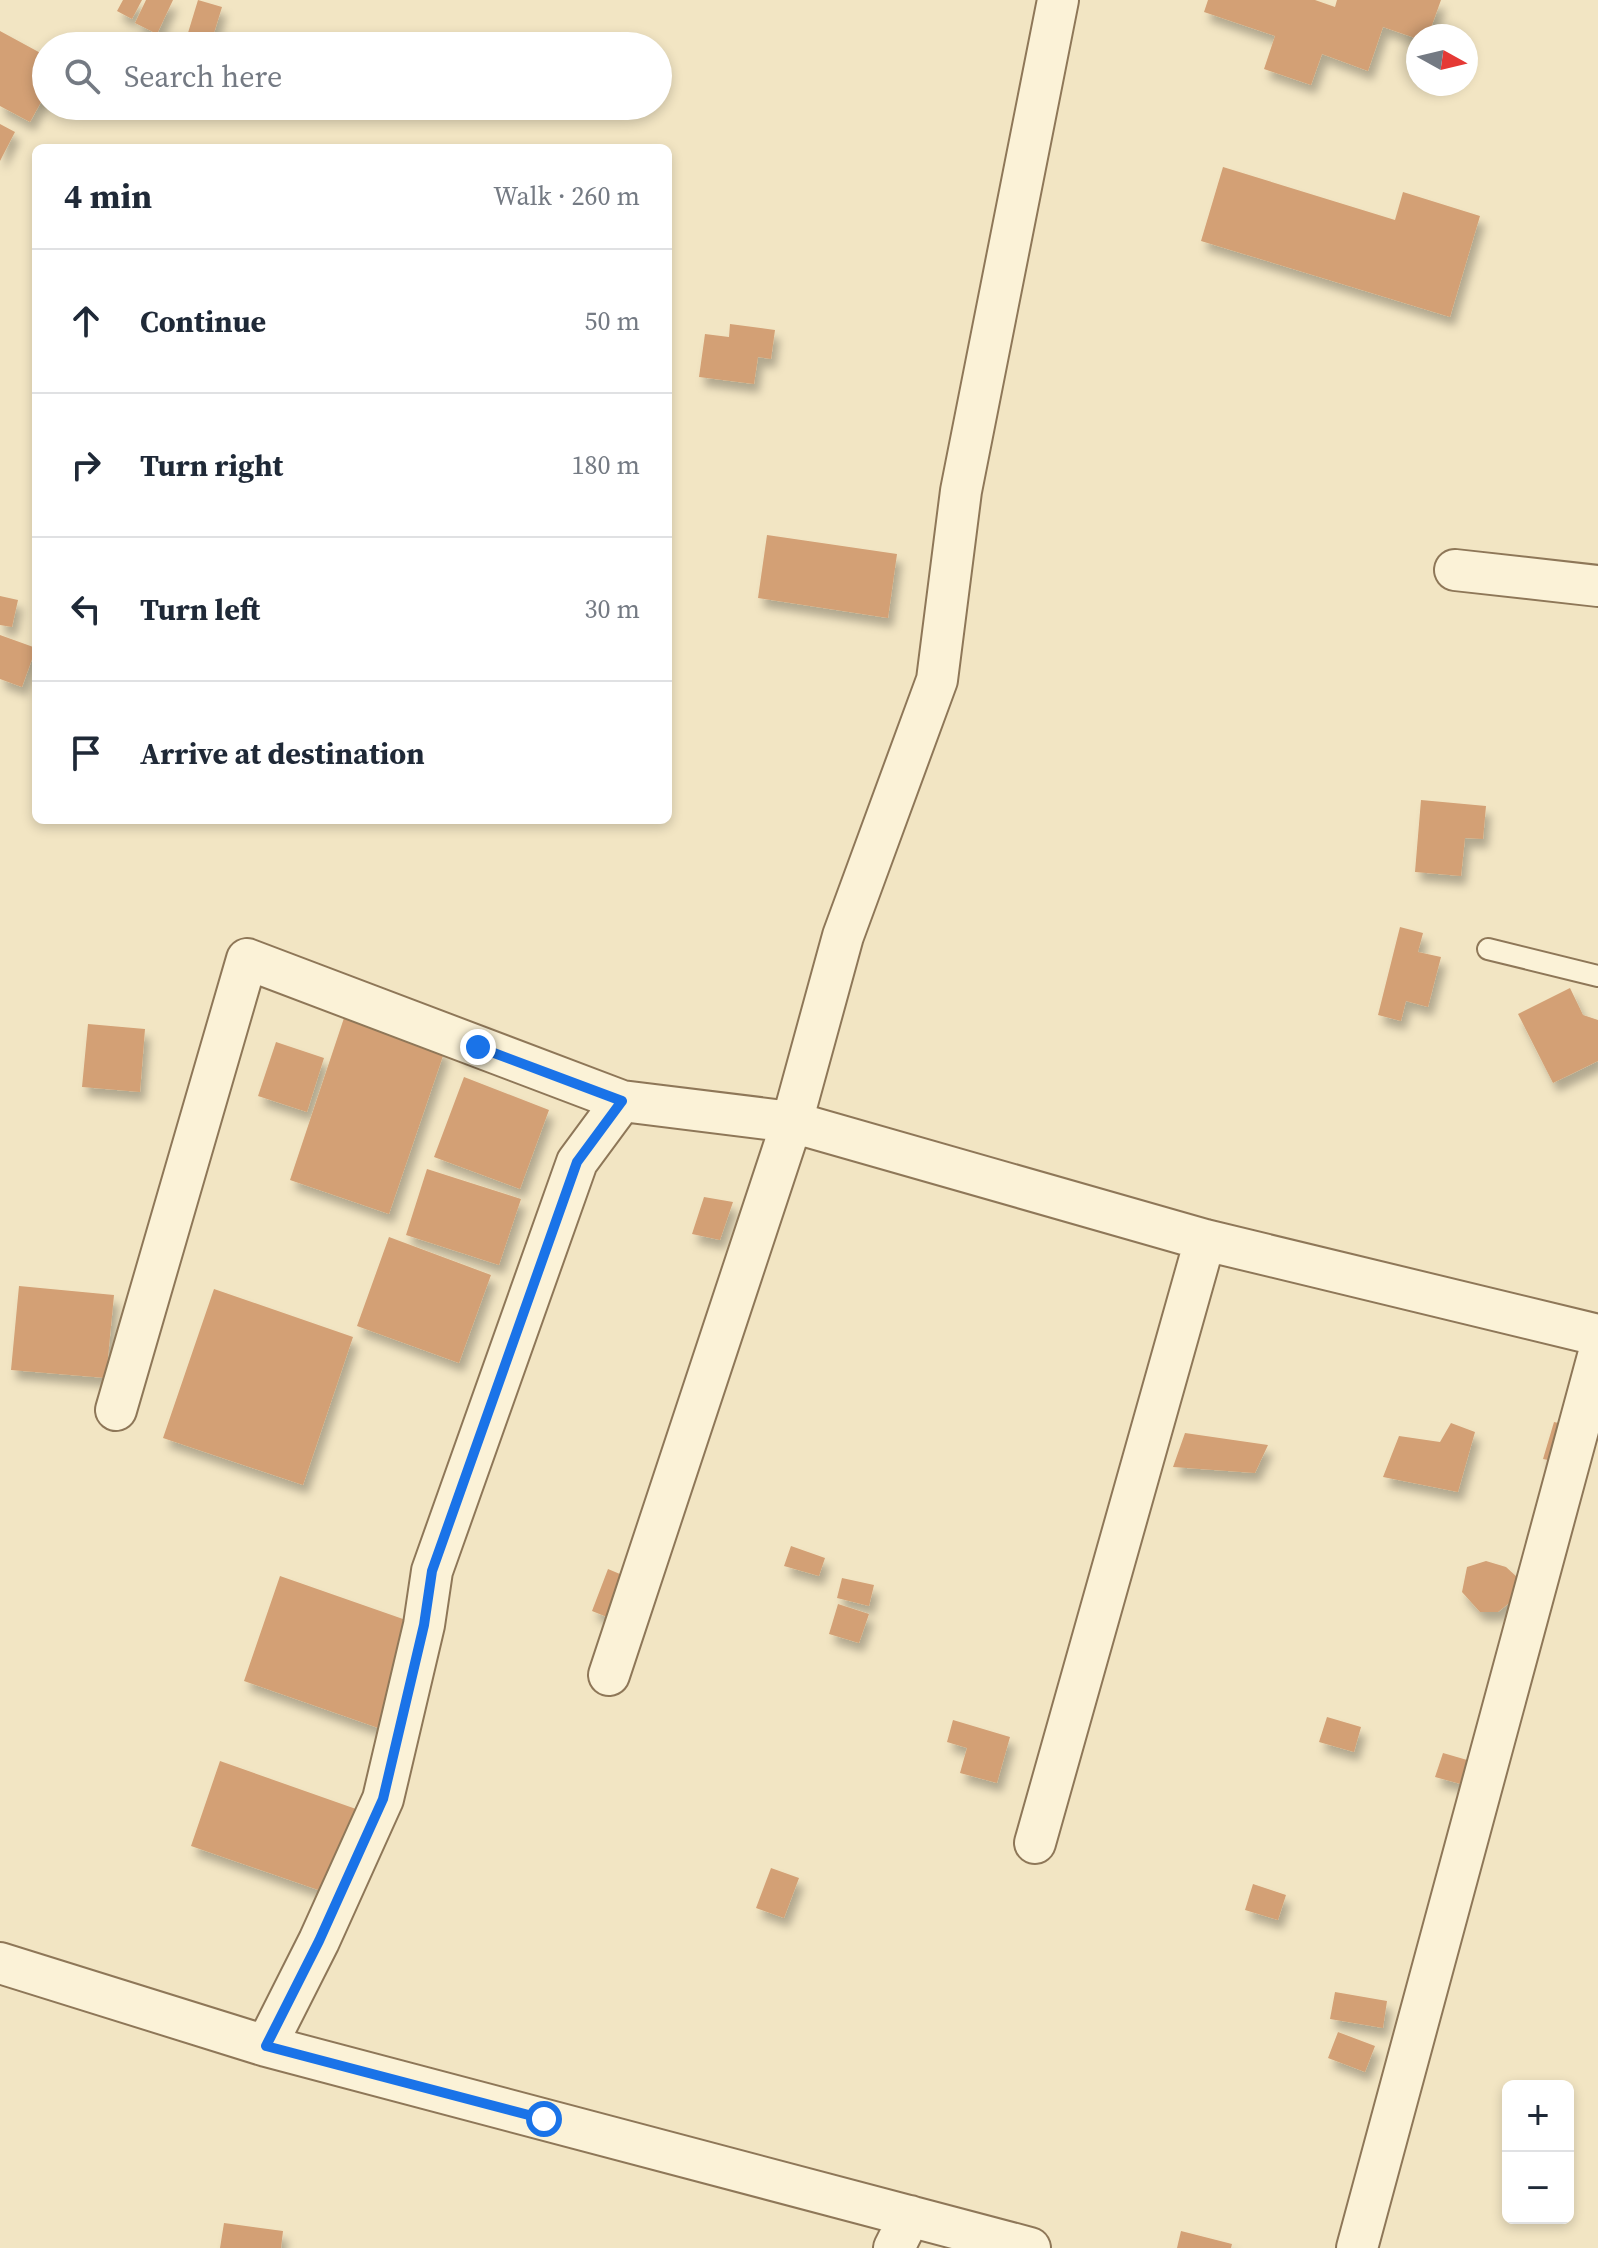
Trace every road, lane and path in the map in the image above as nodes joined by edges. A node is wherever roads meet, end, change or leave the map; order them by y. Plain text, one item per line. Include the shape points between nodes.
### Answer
1 (1058, 0) edge
2 (1455, 570) dead end
3 (1598, 586) edge
4 (1488, 949) dead end
5 (1598, 976) edge
6 (622, 1101) junction
7 (792, 1122) junction
8 (1205, 1240) junction
9 (1598, 1335) edge
10 (1598, 1356) edge
11 (116, 1410) dead end
12 (609, 1675) dead end
13 (1035, 1843) dead end
14 (0, 1963) edge
15 (266, 2046) junction
16 (902, 2232) edge
17 (1030, 2248) edge
18 (1357, 2248) edge

1 - 7 street via 961,491 937,680 843,936
2 - 3 street
4 - 5 lane
6 - 7 street
6 - 11 street via 247,959
6 - 15 street via 577,1162 432,1571 383,1799
7 - 8 street
7 - 12 street
8 - 9 street
8 - 13 street
10 - 18 street
14 - 15 street
15 - 16 street
16 - 17 street

